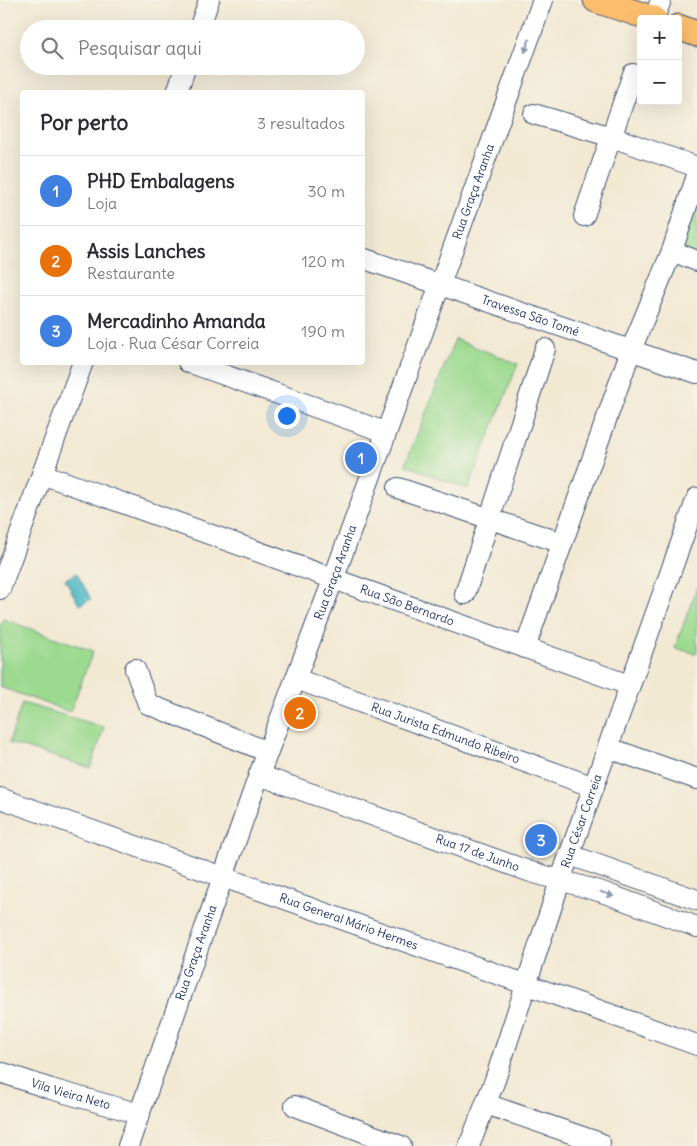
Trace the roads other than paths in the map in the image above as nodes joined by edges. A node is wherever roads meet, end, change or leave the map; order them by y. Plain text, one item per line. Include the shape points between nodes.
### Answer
1 (209, 0) edge
2 (544, 0) edge
3 (596, 0) edge
4 (661, 0) edge
5 (642, 15) edge
6 (655, 15) edge
7 (202, 20) edge
8 (682, 28) edge
9 (697, 34) edge
10 (633, 74) dead end
11 (183, 75) edge
12 (178, 90) edge
13 (534, 114) dead end
14 (612, 137) junction
15 (697, 167) edge
16 (697, 175) edge
17 (584, 216) dead end
18 (672, 251) junction
19 (365, 259) edge
20 (697, 261) edge
21 (440, 283) junction
22 (545, 349) dead end
23 (630, 350) junction
24 (82, 365) edge
25 (196, 365) edge
26 (697, 373) edge
27 (385, 432) junction
28 (42, 474) junction
29 (398, 488) dead end
30 (697, 498) edge
31 (490, 519) junction
32 (562, 543) junction
33 (333, 580) junction
34 (0, 589) edge
35 (465, 594) dead end
36 (525, 648) junction
37 (135, 669) dead end
38 (296, 679) junction
39 (629, 685) junction
40 (609, 748) junction
41 (268, 752) junction
42 (259, 776) junction
43 (697, 779) edge
44 (594, 787) junction
45 (0, 798) edge
46 (570, 854) junction
47 (225, 876) junction
48 (560, 881) junction
49 (697, 900) edge
50 (697, 927) edge
51 (526, 984) junction
52 (697, 1045) edge
53 (3, 1073) dead end
54 (486, 1104) junction
55 (295, 1106) dead end
56 (140, 1114) junction
57 (600, 1143) dead end
58 (128, 1146) edge
59 (401, 1146) edge
60 (469, 1146) edge

1 - 7 street
2 -> 21 street, Rua Graça Aranha
3 - 5 main road
4 - 6 street
8 - 9 main road
10 - 14 street
11 - 12 street
13 - 14 street
14 - 15 street
14 - 17 street
16 - 18 street
18 - 20 street
18 - 23 street
19 - 21 street, Travessa São Tomé
21 - 23 street, Travessa São Tomé
21 - 27 street, Rua Graça Aranha
22 - 31 street
23 - 26 street, Travessa São Tomé
23 - 32 street
24 - 28 street
25 - 27 street
27 - 33 street, Rua Graça Aranha
28 - 33 street, Rua São Bernardo
28 - 34 street
29 - 31 street
30 - 39 street, Rua César Correia
31 - 32 street
31 - 35 street
32 - 36 street
33 - 36 street, Rua São Bernardo
33 - 38 street, Rua Graça Aranha
36 - 39 street, Rua São Bernardo
37 - 41 street via 148,704
38 - 41 street, Rua Graça Aranha
38 - 44 street, Rua Jurista Edmundo Ribeiro
39 - 40 street, Rua César Correia
40 - 43 street
40 - 44 street, Rua César Correia
41 - 42 street, Rua Graça Aranha
42 - 47 street, Rua Graça Aranha
42 - 48 street, Rua 17 de Junho
44 - 46 street, Rua César Correia
45 - 47 street, Rua General Mário Hermes
46 - 48 street, Rua César Correia
46 - 49 street
47 - 51 street, Rua General Mário Hermes
47 - 56 street, Rua Graça Aranha
48 -> 50 street, Rua 17 de Junho via 602,892
48 - 51 street, Rua César Correia
51 - 52 street, Rua General Mário Hermes
51 - 54 street, Rua César Correia
53 - 56 street, Vila Vieira Neto
54 - 57 street
54 - 60 street, Rua César Correia
55 - 59 street
56 - 58 street, Rua Graça Aranha

